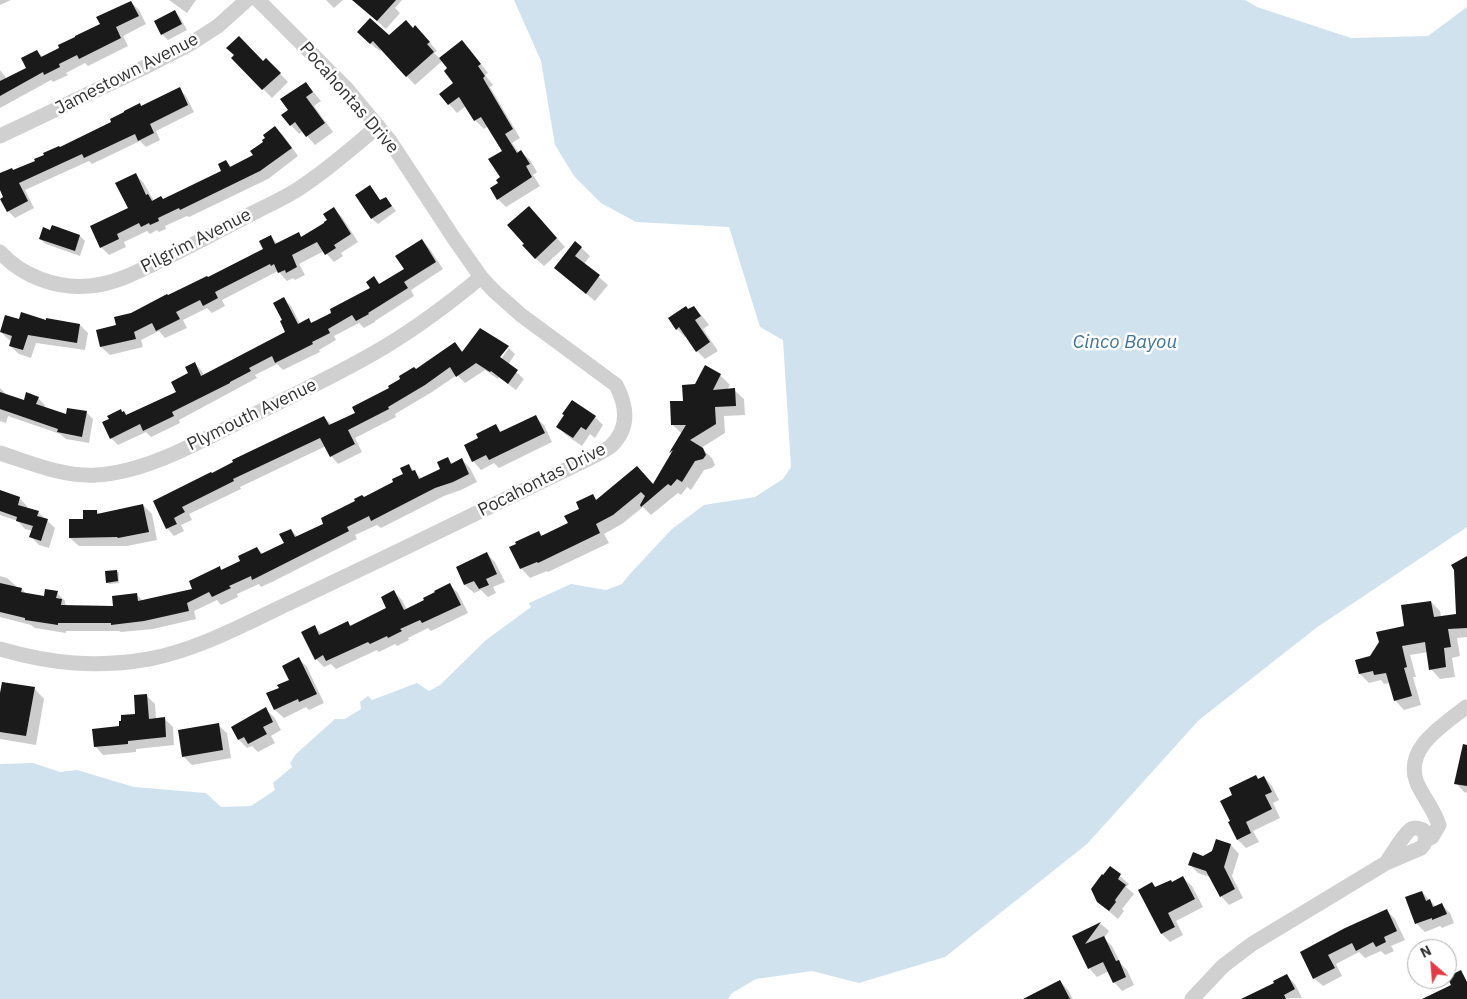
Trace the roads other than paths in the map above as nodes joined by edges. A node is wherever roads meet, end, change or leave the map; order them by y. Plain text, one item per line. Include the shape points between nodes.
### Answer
1 (247, 0) edge
2 (258, 0) edge
3 (378, 126) junction
4 (0, 136) edge
5 (0, 252) edge
6 (481, 277) junction
7 (0, 453) edge
8 (0, 649) edge
9 (1466, 707) edge
10 (1192, 999) edge

1 - 4 street, Jamestown Avenue via 218,26 190,44
2 - 3 street, Pocahontas Drive via 346,88
3 - 5 street, Pilgrim Avenue via 331,166 292,193 122,278 90,286 62,286 28,274
3 - 6 street, Pocahontas Drive
6 - 7 street, Plymouth Avenue via 385,347 189,447 135,468 94,476 75,475
6 - 8 street, Pocahontas Drive via 521,315 616,385 623,397 625,419 622,431 610,447 303,596 178,652 127,662 69,664
9 - 10 street via 1434,732 1424,743 1414,764 1417,783 1439,825 1432,837 1421,848 1386,863 1252,944 1223,966

